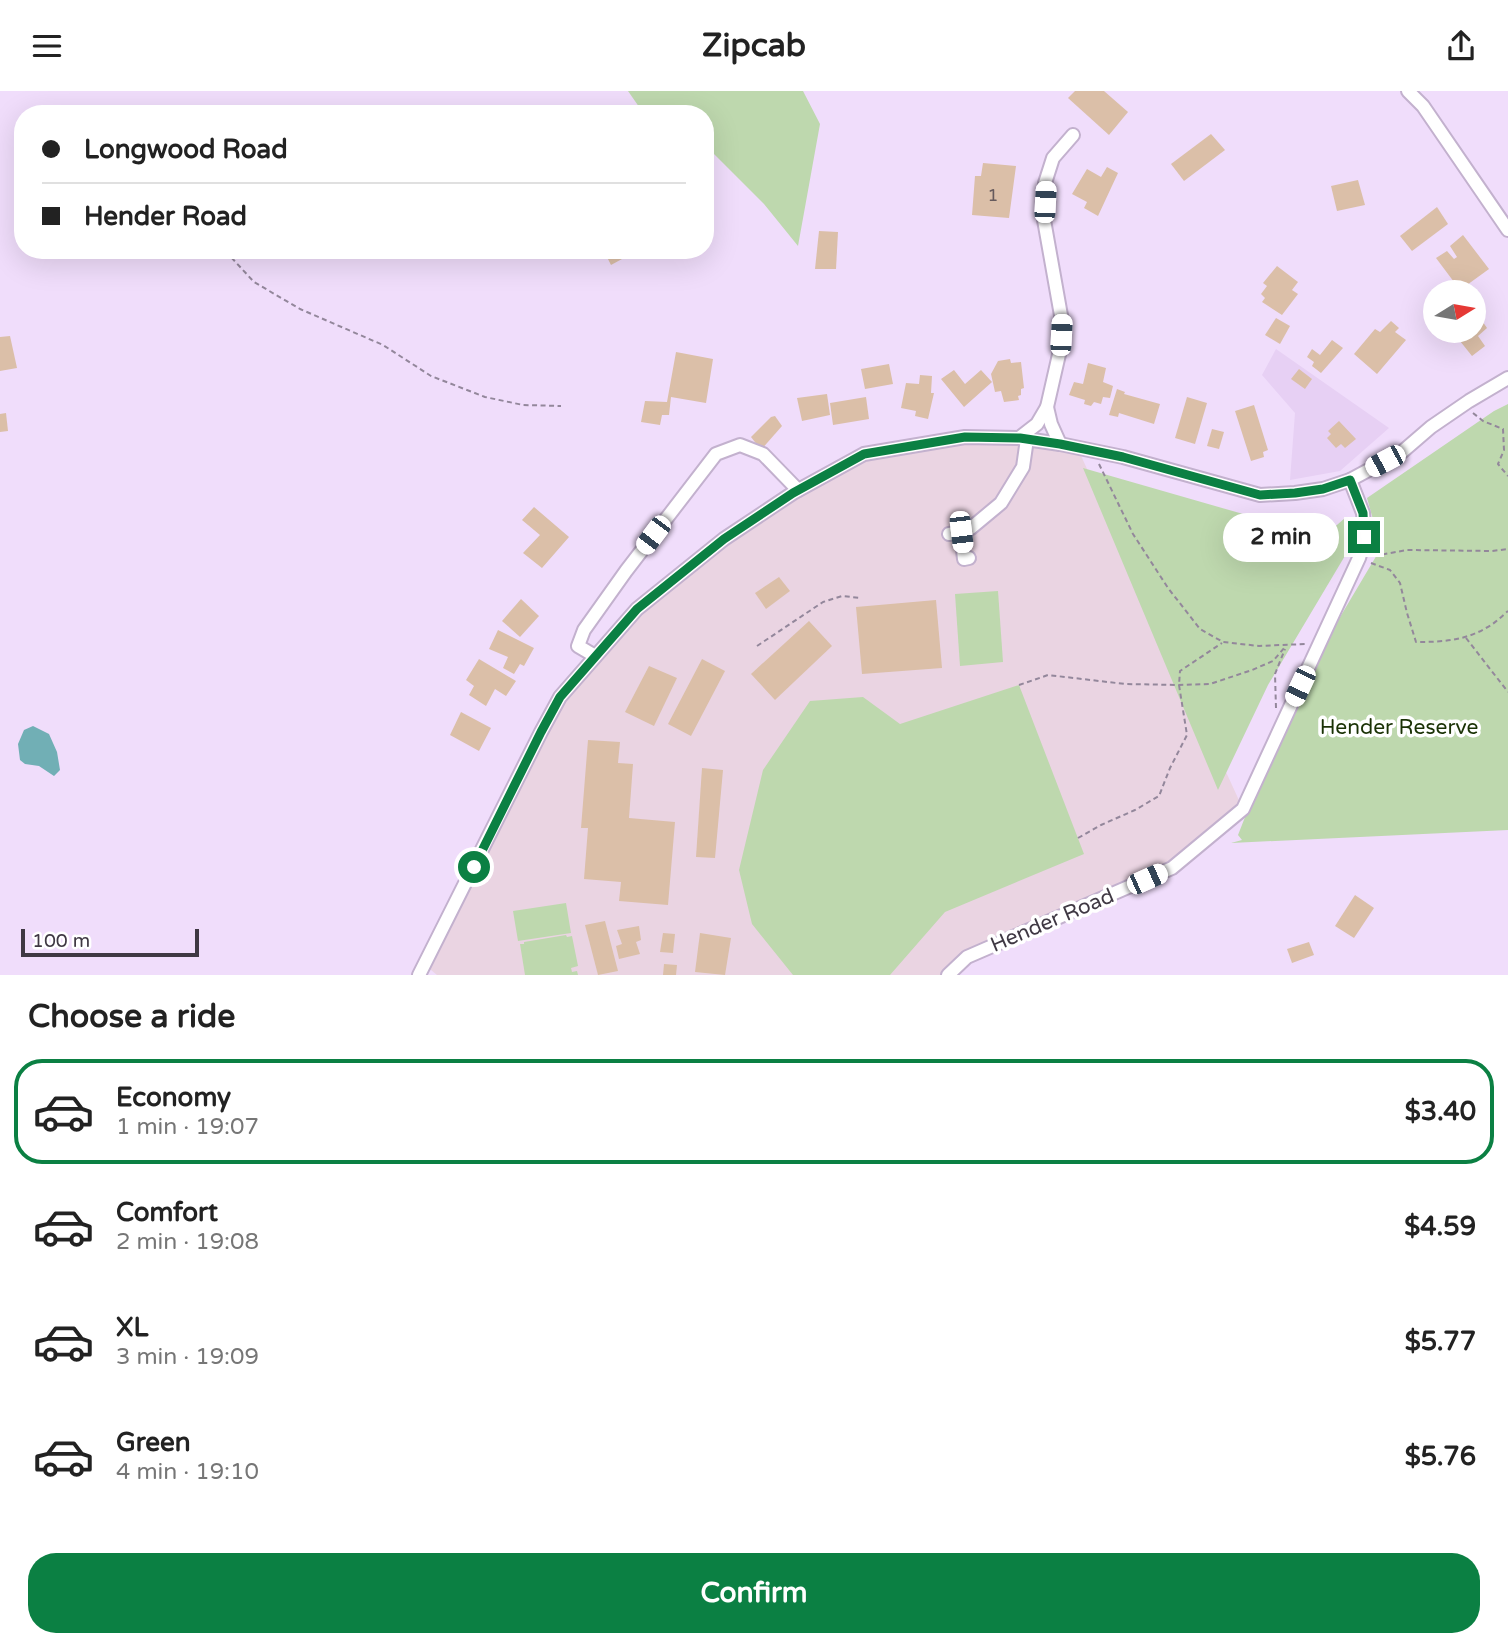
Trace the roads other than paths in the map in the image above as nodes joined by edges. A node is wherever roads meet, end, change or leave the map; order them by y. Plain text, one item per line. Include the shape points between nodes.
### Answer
1 (1408, 91) edge
2 (1073, 135) dead end
3 (1508, 230) edge
4 (1508, 378) edge
5 (1047, 407) junction
6 (1023, 439) junction
7 (1060, 444) junction
8 (1350, 480) junction
9 (798, 490) junction
10 (969, 558) dead end
11 (595, 656) junction
12 (419, 975) edge
13 (948, 975) edge

1 - 3 street
2 - 5 street via 1053,158 1045,183 1044,220 1062,321
4 - 8 street via 1402,452
5 - 6 street
5 - 7 street
6 - 7 street
6 - 9 street via 965,437 864,454
6 - 10 street via 1023,467 1001,503 971,528 955,533 964,559
7 - 8 street via 1260,495 1323,489
8 - 13 street, Hender Road via 1363,513 1359,558 1243,809 1172,868 968,957
9 - 11 street via 724,539 637,609
9 - 11 street via 763,454 740,445 716,454 584,630 578,646
11 - 12 street via 560,697

